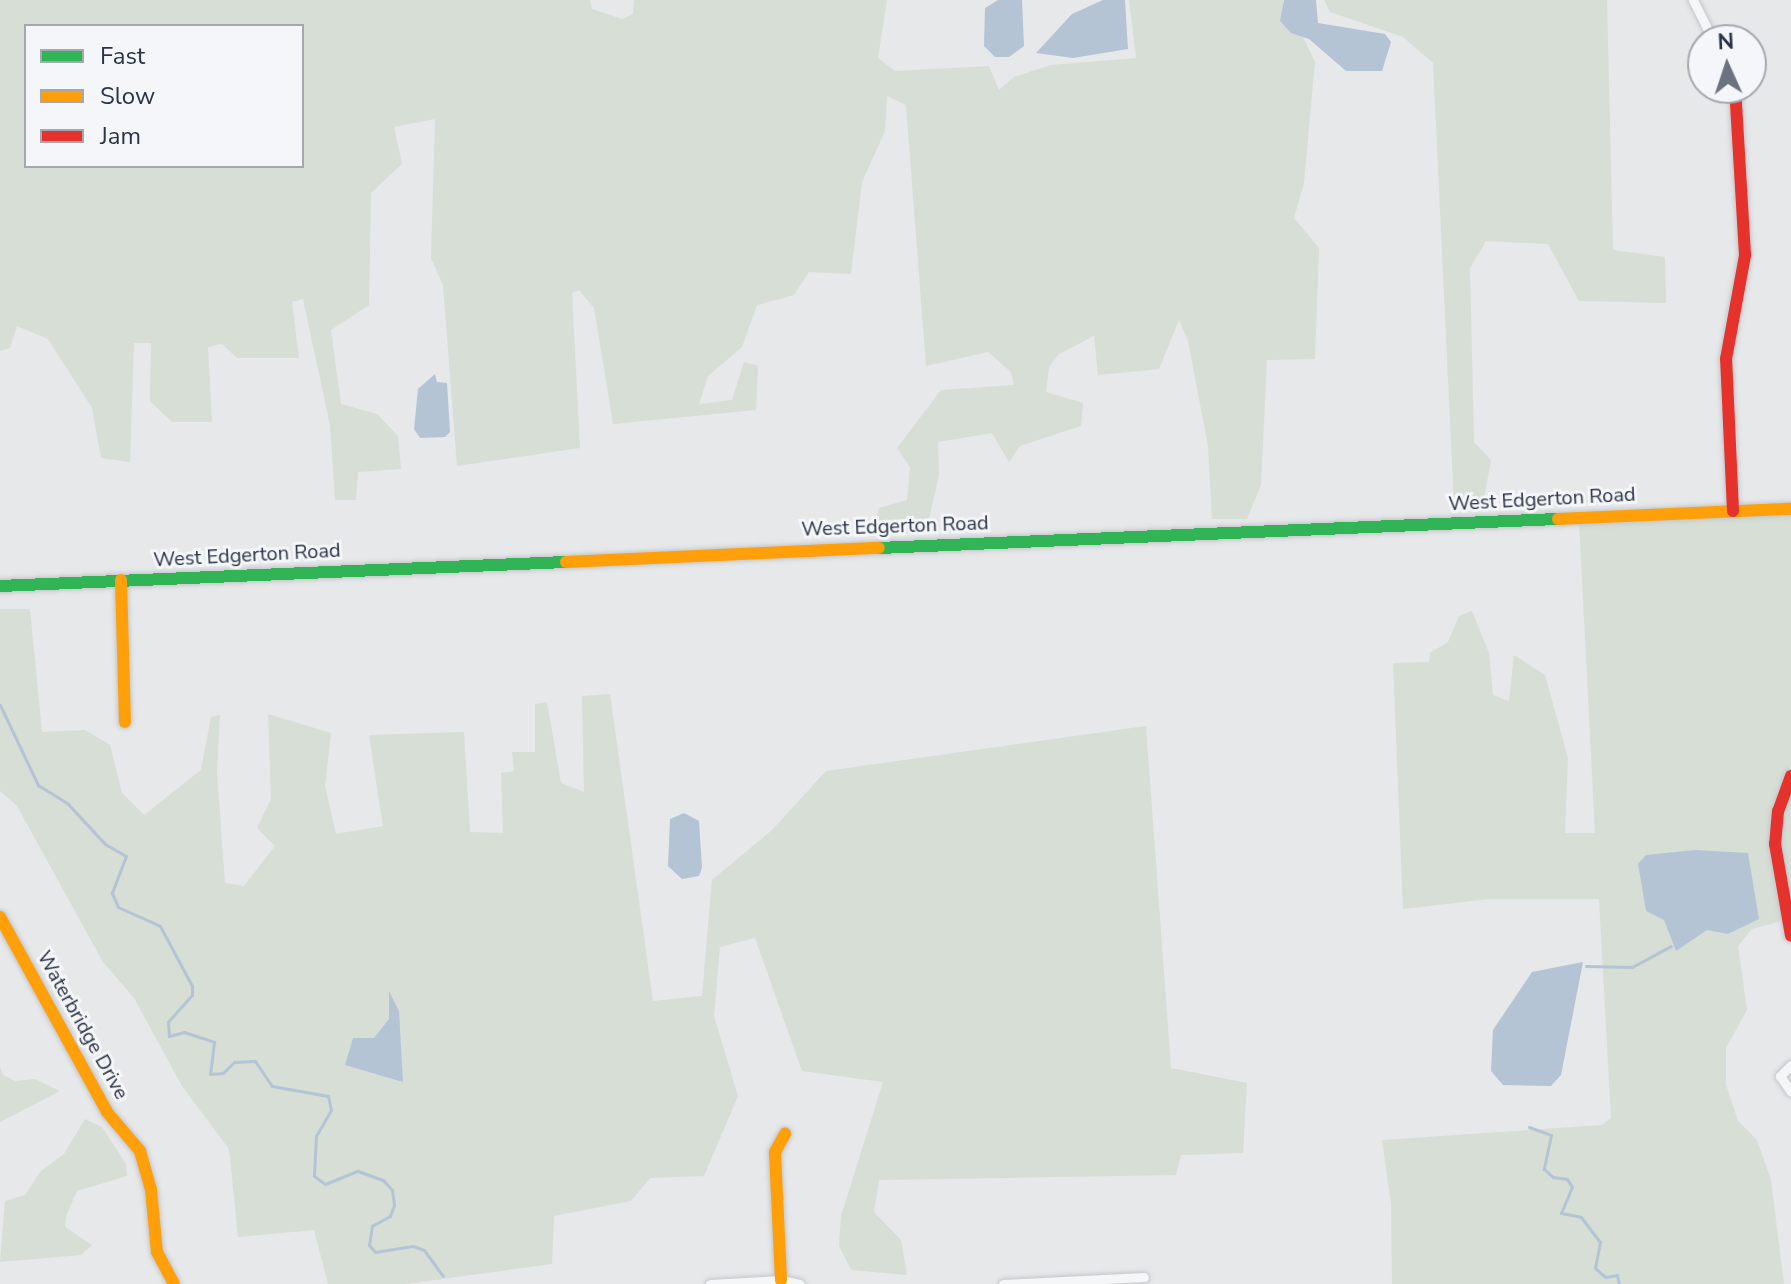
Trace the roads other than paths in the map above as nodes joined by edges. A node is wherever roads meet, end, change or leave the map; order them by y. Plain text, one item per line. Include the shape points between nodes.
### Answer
1 (1693, 0) edge
2 (1705, 24) edge
3 (1736, 104) edge
4 (1791, 509) edge
5 (1733, 511) junction
6 (121, 580) junction
7 (0, 586) edge
8 (125, 722) dead end
9 (1791, 776) edge
10 (0, 917) edge
11 (1791, 936) edge
12 (1791, 1065) edge
13 (1791, 1092) edge
14 (785, 1134) dead end
15 (1144, 1277) dead end
16 (781, 1280) junction
17 (174, 1284) edge
18 (710, 1284) edge
19 (800, 1284) edge
20 (1003, 1284) edge

1 - 2 street
3 - 5 street via 1745,255 1726,359
4 - 5 street, West Edgerton Road
5 - 6 street, West Edgerton Road
6 - 7 street, West Edgerton Road
6 - 8 street
9 - 11 street via 1778,811 1775,844
10 - 17 street, Waterbridge Drive via 107,1112 140,1151 147,1167 157,1252
12 - 13 street via 1780,1076
14 - 16 street via 775,1152
15 - 20 street
16 - 18 street
16 - 19 street

